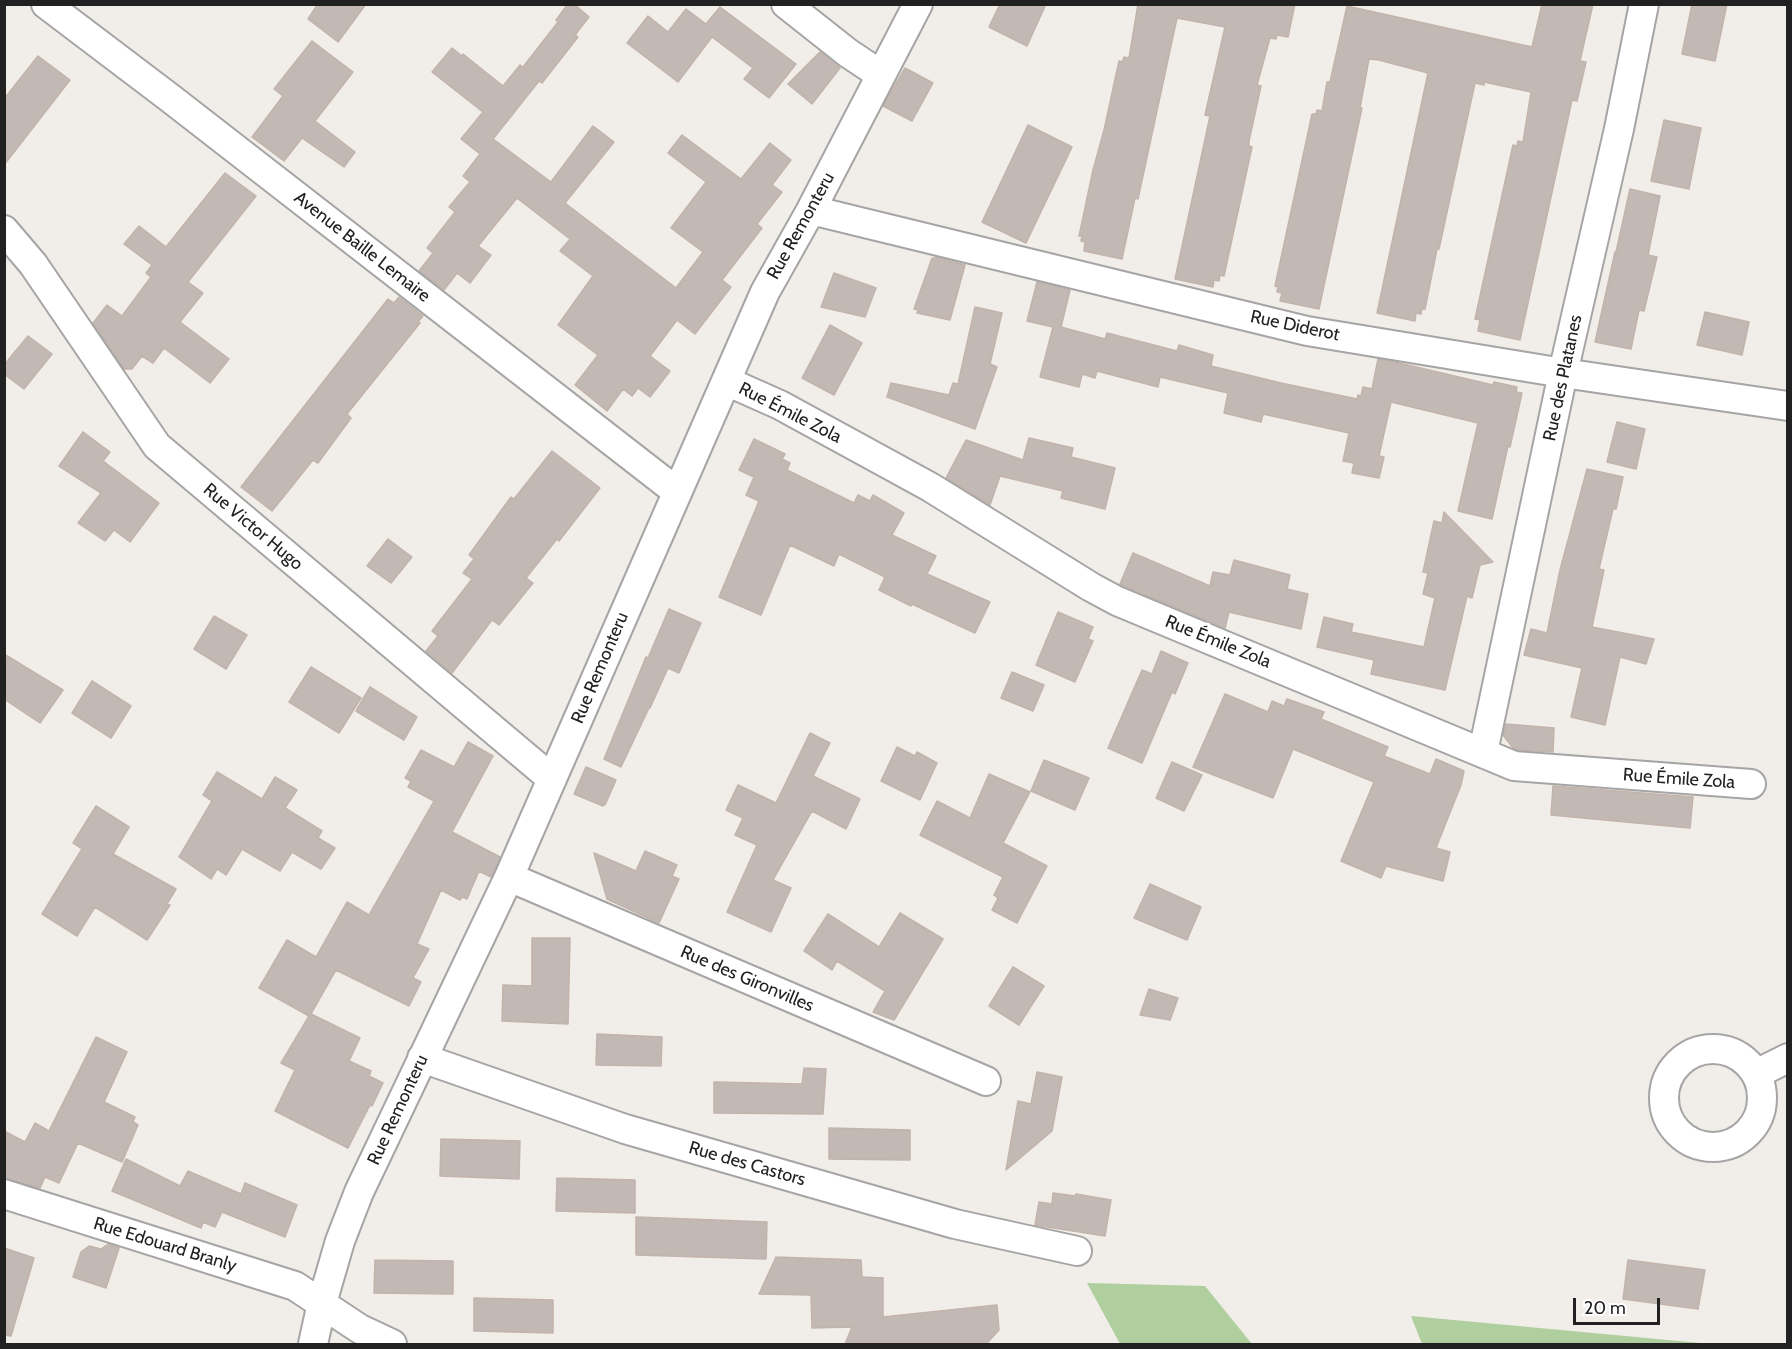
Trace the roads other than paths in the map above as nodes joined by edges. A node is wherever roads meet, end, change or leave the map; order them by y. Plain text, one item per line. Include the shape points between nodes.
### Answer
1 (46, 4) edge
2 (786, 4) edge
3 (918, 4) edge
4 (1644, 4) edge
5 (881, 75) junction
6 (811, 210) junction
7 (4, 230) edge
8 (1563, 373) junction
9 (726, 381) junction
10 (1788, 406) edge
11 (676, 491) junction
12 (1483, 752) junction
13 (552, 779) junction
14 (1751, 784) dead end
15 (508, 877) junction
16 (422, 1058) junction
17 (1788, 1058) edge
18 (1756, 1074) dead end
19 (986, 1081) dead end
20 (4, 1194) edge
21 (1077, 1251) dead end
22 (322, 1303) junction
23 (313, 1344) edge
24 (393, 1344) edge

1 - 11 street, Avenue Baille Lemaire
2 - 5 street
3 - 5 street, Rue Remonteru
4 - 8 street, Rue des Platanes
5 - 6 street, Rue Remonteru
6 - 8 street, Rue Diderot via 1307,331
6 - 9 street, Rue Remonteru via 765,292
7 - 13 street, Rue Victor Hugo via 33,264 157,446
8 - 10 street, Rue Diderot
8 - 12 street, Rue des Platanes
9 - 11 street, Rue Remonteru
9 - 12 street, Rue Émile Zola via 780,405 930,487 1117,601
11 - 13 street, Rue Remonteru
12 - 14 street, Rue Émile Zola via 1514,766
13 - 15 street, Rue Remonteru
15 - 16 street, Rue Remonteru
15 - 19 street, Rue des Gironvilles
16 - 21 street, Rue des Castors via 625,1129 956,1224
16 - 22 street, Rue Remonteru via 359,1192
17 - 18 street
20 - 22 street, Rue Edouard Branly via 295,1286
22 - 23 street, Rue Remonteru
22 - 24 street, Rue Edouard Branly via 360,1329

